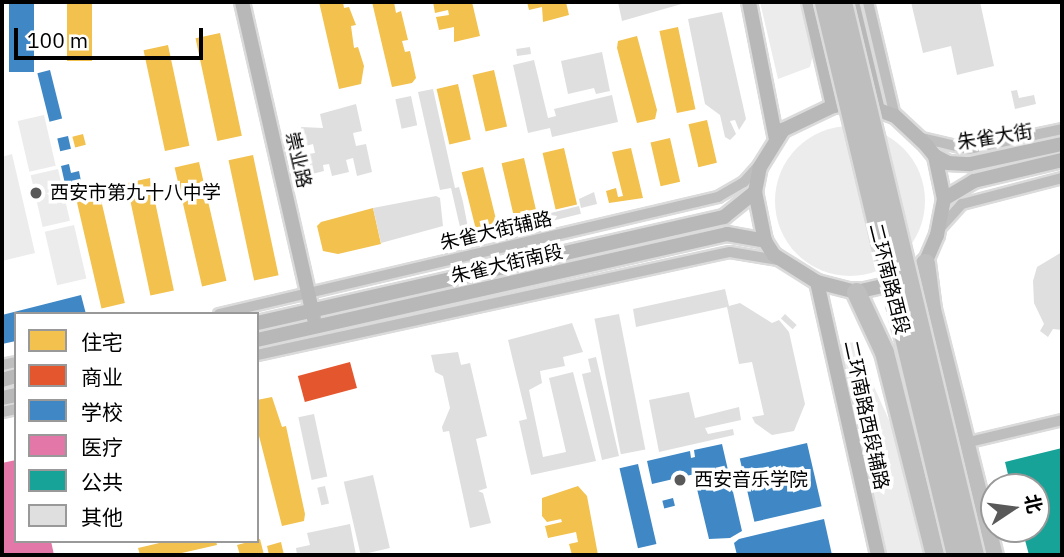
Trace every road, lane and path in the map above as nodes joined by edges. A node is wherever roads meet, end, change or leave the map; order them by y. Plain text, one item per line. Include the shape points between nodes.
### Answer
1 (242, 2) edge
2 (749, 2) edge
3 (809, 2) edge
4 (824, 2) edge
5 (842, 2) edge
6 (852, 2) edge
7 (868, 2) edge
8 (833, 106) junction
9 (877, 106) junction
10 (895, 116) junction
11 (1062, 129) edge
12 (918, 136) junction
13 (776, 140) junction
14 (1062, 144) edge
15 (766, 156) junction
16 (935, 156) junction
17 (1062, 160) edge
18 (1062, 178) edge
19 (755, 192) junction
20 (944, 198) junction
21 (937, 235) junction
22 (765, 241) junction
23 (925, 263) junction
24 (789, 266) junction
25 (817, 282) junction
26 (308, 292) junction
27 (856, 292) junction
28 (313, 311) junction
29 (227, 312) edge
30 (259, 323) edge
31 (316, 327) junction
32 (259, 340) edge
33 (259, 355) edge
34 (1062, 420) edge
35 (965, 443) junction
36 (878, 555) edge
37 (935, 555) edge
38 (956, 555) edge
39 (974, 555) edge
40 (992, 555) edge

1 - 26 main road, 崇业路
2 - 13 main road
3 - 8 main road
4 - 38 highway, 二环南路西段, bridge
5 - 39 highway, 二环南路西段, bridge
6 - 9 main road
7 - 10 street
8 - 9 main road via 858,102
8 - 13 main road via 804,117
9 - 10 main road
10 - 12 main road
11 - 12 street via 968,149 941,146
12 - 16 main road
13 - 15 main road
14 - 16 main road, 朱雀大街 via 970,164 948,163
15 - 19 main road
15 - 26 street, 朱雀大街辅路 via 744,182 718,197
16 - 20 main road
17 - 20 main road, 朱雀大街 via 974,181
18 - 21 street via 962,204
19 - 22 main road
19 - 28 main road, 朱雀大街南段 via 724,216
20 - 21 main road
21 - 23 main road
22 - 24 main road
22 - 31 main road, 朱雀大街南段 via 727,234
23 - 27 main road via 900,282
23 - 35 highway
24 - 25 main road
24 - 33 street via 757,253 730,252
25 - 27 main road
25 - 36 main road, 二环南路西段辅路
26 - 28 main road, 崇业路
26 - 29 street, 朱雀大街辅路
27 - 37 highway via 884,352
28 - 30 main road, 朱雀大街南段
28 - 31 main road, 崇业路
31 - 32 main road, 朱雀大街南段
34 - 35 street
35 - 40 highway

